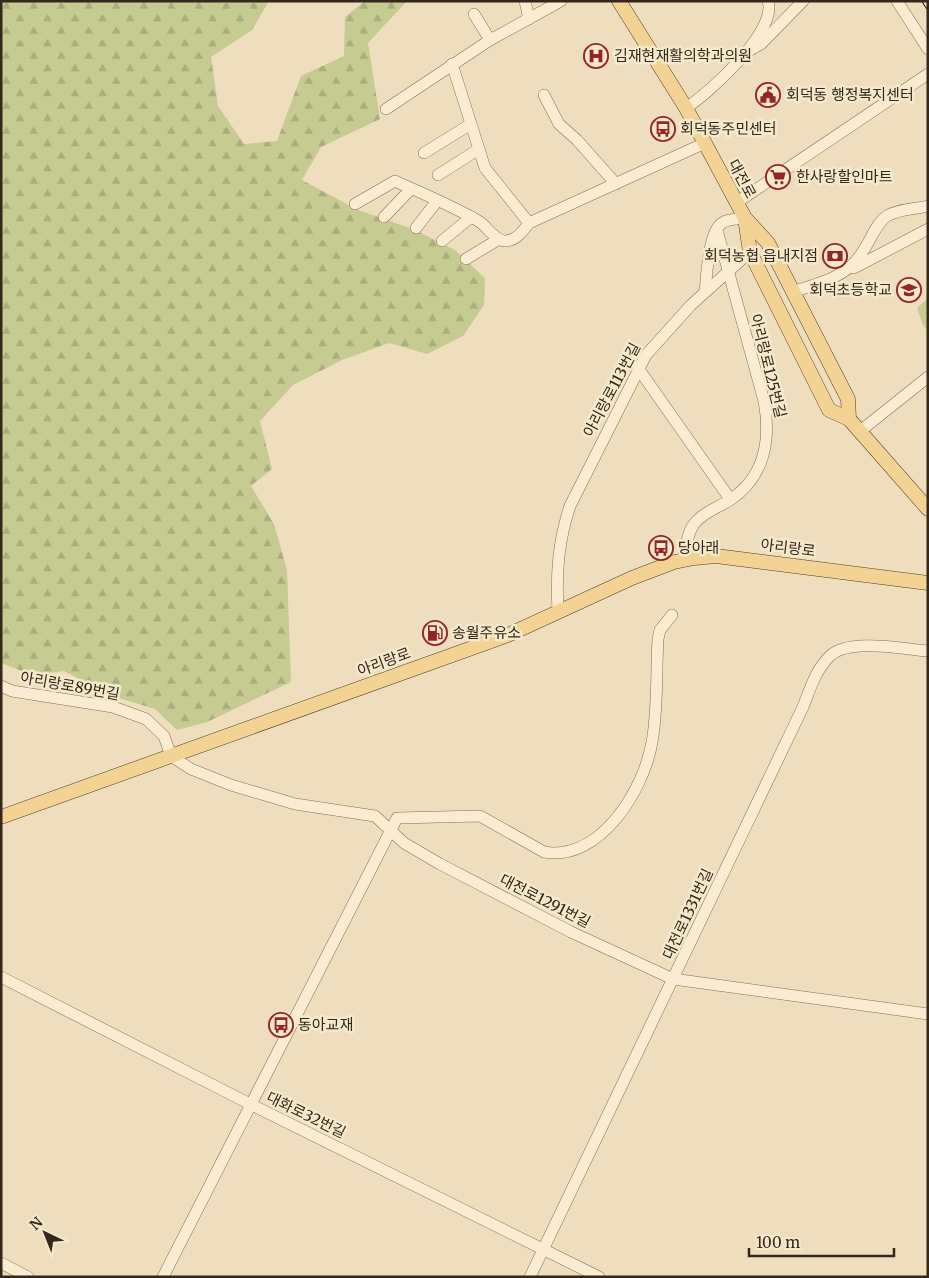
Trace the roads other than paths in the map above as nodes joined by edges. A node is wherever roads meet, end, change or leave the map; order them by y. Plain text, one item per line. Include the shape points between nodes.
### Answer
1 (524, 1) edge
2 (561, 1) edge
3 (619, 1) edge
4 (768, 1) edge
5 (804, 1) edge
6 (897, 1) edge
7 (474, 14) dead end
8 (529, 19) junction
9 (490, 40) junction
10 (928, 49) edge
11 (747, 52) junction
12 (452, 64) junction
13 (928, 74) edge
14 (544, 95) dead end
15 (686, 108) junction
16 (386, 109) dead end
17 (471, 124) junction
18 (705, 143) junction
19 (479, 149) junction
20 (424, 153) dead end
21 (438, 175) dead end
22 (616, 184) junction
23 (411, 189) junction
24 (437, 201) junction
25 (736, 203) junction
26 (355, 204) dead end
27 (928, 206) edge
28 (384, 217) dead end
29 (471, 217) junction
30 (745, 218) junction
31 (529, 224) junction
32 (416, 228) dead end
33 (928, 229) edge
34 (717, 230) junction
35 (499, 239) junction
36 (442, 241) dead end
37 (750, 252) junction
38 (466, 259) dead end
39 (728, 270) junction
40 (839, 275) junction
41 (705, 291) junction
42 (792, 292) junction
43 (638, 368) junction
44 (928, 377) edge
45 (849, 419) junction
46 (859, 432) junction
47 (730, 499) junction
48 (928, 509) edge
49 (683, 560) junction
50 (928, 571) edge
51 (921, 582) edge
52 (558, 611) junction
53 (672, 615) dead end
54 (928, 651) edge
55 (1, 686) edge
56 (171, 756) junction
57 (1, 817) edge
58 (390, 832) junction
59 (1, 977) edge
60 (673, 980) junction
61 (928, 1014) edge
62 (252, 1105) junction
63 (544, 1249) junction
64 (1, 1263) edge
65 (28, 1277) edge
66 (163, 1277) edge
67 (530, 1277) edge
68 (599, 1277) edge

1 - 8 street
2 - 8 street
3 - 15 main road, 대전로
4 - 11 street via 770,5 765,21
5 - 11 street via 761,44
6 - 10 street
7 - 9 street
8 - 9 street
9 - 12 street
11 - 15 street via 703,97
12 - 16 street
12 - 17 street
13 - 25 street
14 - 22 street via 559,124
15 - 18 main road, 대전로
17 - 19 street
17 - 20 street
18 - 22 street
18 - 25 main road, 대전로
19 - 21 street
19 - 31 street via 485,168
22 - 31 street
23 - 24 street
23 - 26 street via 395,181
23 - 28 street
24 - 29 street
24 - 32 street
25 - 30 main road, 대전로
27 - 40 street via 887,216 877,226 864,252
29 - 35 street
29 - 36 street
30 - 34 street via 726,221
30 - 37 main road, 대전로
30 - 42 main road, 대전로 via 768,243
31 - 35 street via 516,238
33 - 40 street
34 - 39 street, 아리랑로125번길
34 - 41 street via 712,241
35 - 38 street
37 - 39 street, 아리랑로113번길
37 - 45 main road, 대전로 via 829,410
39 - 41 street, 아리랑로113번길
39 - 47 street, 아리랑로125번길 via 768,425 765,449 755,474 746,487
40 - 42 street
41 - 43 street, 아리랑로113번길 via 658,340
42 - 45 main road, 대전로 via 848,399
43 - 47 street
43 - 52 street, 아리랑로113번길 via 570,506 562,529 556,576
44 - 46 street
45 - 46 main road, 대전로
46 - 48 main road, 대전로
47 - 49 street, 아리랑로125번길 via 694,523
49 - 51 main road, 아리랑로 via 716,556
49 - 52 main road, 아리랑로 via 632,578
50 - 51 main road
52 - 56 main road, 아리랑로 via 508,634
53 - 58 street via 660,630 652,743 625,809 608,828 578,848 555,854 544,852 480,816 397,818
54 - 60 street, 대전로1331번길 via 860,646 830,655
55 - 56 street, 아리랑로89번길 via 12,691 113,707 146,718 164,736
56 - 57 main road, 아리랑로
56 - 58 street, 대전로1291번길 via 191,769 231,785 295,804 375,816
58 - 60 street, 대전로1291번길 via 440,864
58 - 62 street
59 - 62 street, 대화로32번길
60 - 61 street, 대전로1291번길
60 - 63 street, 대전로1331번길
62 - 63 street, 대화로32번길
62 - 66 street
63 - 67 street, 대전로1331번길
63 - 68 street, 대화로32번길
64 - 65 street

